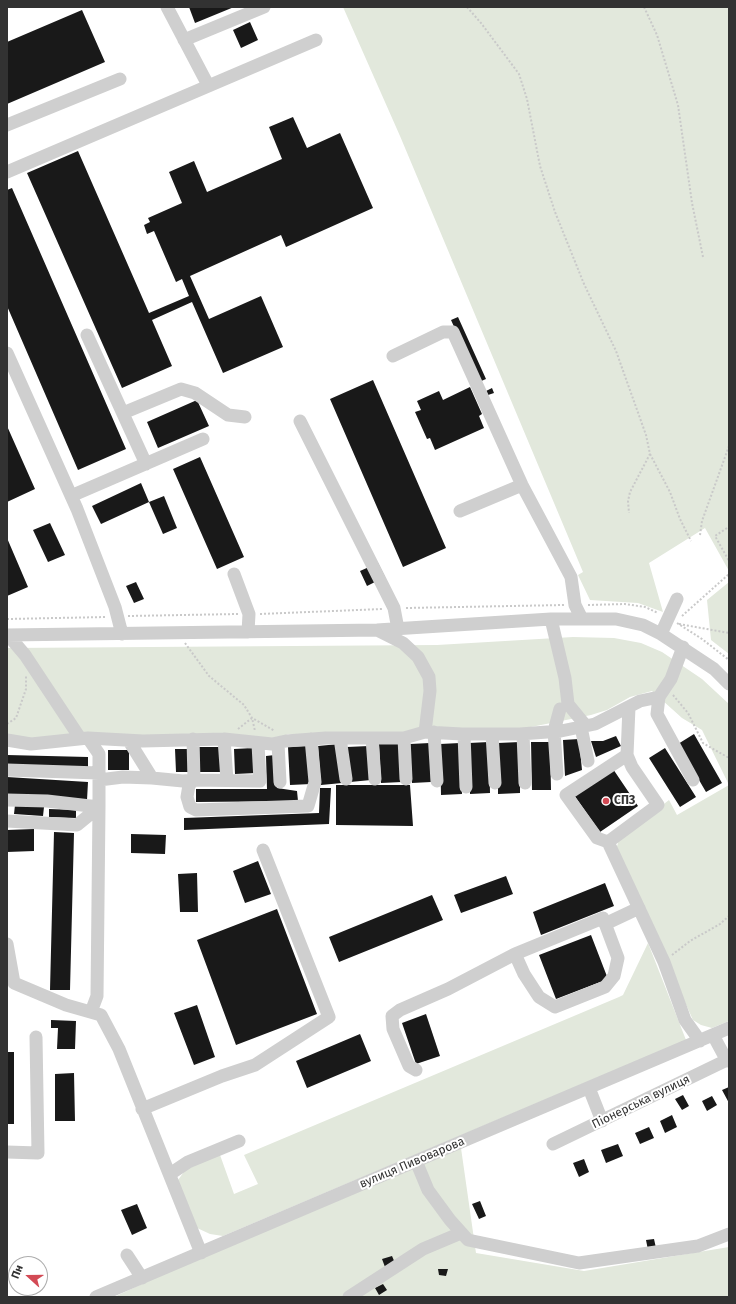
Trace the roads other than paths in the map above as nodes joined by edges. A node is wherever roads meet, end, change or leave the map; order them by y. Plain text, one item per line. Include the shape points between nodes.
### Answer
1 (167, 7) edge
2 (264, 7) edge
3 (184, 40) junction
4 (316, 40) dead end
5 (120, 79) dead end
6 (208, 85) junction
7 (7, 125) edge
8 (7, 172) edge
9 (87, 335) dead end
10 (7, 354) edge
11 (393, 356) dead end
12 (123, 413) junction
13 (245, 417) dead end
14 (300, 421) dead end
15 (203, 439) dead end
16 (146, 464) junction
17 (522, 485) junction
18 (71, 496) junction
19 (460, 511) dead end
20 (234, 574) dead end
21 (677, 599) dead end
22 (551, 619) junction
23 (582, 619) junction
24 (398, 629) junction
25 (377, 630) junction
26 (248, 632) junction
27 (122, 634) junction
28 (661, 634) junction
29 (7, 635) edge
30 (683, 647) junction
31 (729, 684) edge
32 (662, 692) junction
33 (628, 707) junction
34 (560, 709) dead end
35 (71, 724) junction
36 (584, 726) junction
37 (554, 731) junction
38 (430, 732) junction
39 (464, 734) junction
40 (492, 734) junction
41 (523, 734) junction
42 (84, 738) junction
43 (340, 738) junction
44 (372, 738) junction
45 (404, 738) junction
46 (193, 739) junction
47 (224, 739) junction
48 (311, 739) junction
49 (7, 740) edge
50 (124, 741) junction
51 (282, 742) junction
52 (258, 744) junction
53 (626, 755) junction
54 (588, 761) dead end
55 (7, 770) edge
56 (557, 774) dead end
57 (99, 776) junction
58 (152, 778) junction
59 (406, 778) dead end
60 (346, 779) dead end
61 (375, 779) dead end
62 (194, 780) junction
63 (227, 780) junction
64 (693, 780) dead end
65 (437, 781) dead end
66 (280, 782) dead end
67 (495, 783) dead end
68 (525, 783) dead end
69 (466, 787) dead end
70 (7, 800) edge
71 (99, 807) junction
72 (7, 821) edge
73 (608, 842) junction
74 (263, 850) dead end
75 (639, 908) junction
76 (605, 924) junction
77 (7, 944) edge
78 (515, 954) junction
79 (91, 1012) junction
80 (729, 1028) edge
81 (713, 1035) junction
82 (36, 1037) dead end
83 (700, 1041) junction
84 (728, 1060) edge
85 (416, 1070) dead end
86 (589, 1088) junction
87 (142, 1109) junction
88 (602, 1121) junction
89 (238, 1141) dead end
90 (553, 1144) dead end
91 (7, 1152) edge
92 (416, 1161) junction
93 (170, 1174) junction
94 (461, 1233) junction
95 (729, 1234) edge
96 (201, 1252) junction
97 (128, 1255) dead end
98 (142, 1278) junction
99 (96, 1297) edge
100 (349, 1297) edge

1 - 3 street
2 - 3 street
3 - 6 street
4 - 6 street
5 - 7 street
6 - 8 street
9 - 12 street
10 - 18 street
11 - 17 street via 443,332 453,332
12 - 13 street via 181,388 195,393 228,415
12 - 16 street
14 - 24 street via 394,608
15 - 16 street
16 - 18 street
17 - 19 street
17 - 23 street via 571,577 575,605
18 - 27 street via 118,616
20 - 26 street via 249,614
21 - 28 street via 674,621
22 - 23 street
22 - 24 street
22 - 36 street via 565,678 568,704
23 - 28 street via 627,621
24 - 25 street
25 - 26 street
25 - 38 street via 403,643 418,657 429,677
26 - 27 street
27 - 29 street
28 - 30 street
29 - 35 street via 25,655
30 - 31 street via 714,669
30 - 32 street via 671,679
32 - 33 street
32 - 64 street via 657,714
33 - 36 street via 595,724
33 - 53 street
34 - 37 street
35 - 42 street
35 - 50 street
36 - 37 street
36 - 54 street
37 - 41 street
37 - 56 street
38 - 39 street
38 - 45 street
38 - 65 street
39 - 40 street
39 - 69 street
40 - 41 street
40 - 67 street
41 - 68 street
42 - 49 street via 31,744
42 - 50 street
42 - 57 street via 99,754
43 - 44 street
43 - 48 street
43 - 60 street
44 - 45 street
44 - 61 street
45 - 59 street
46 - 47 street
46 - 50 street
46 - 62 street
47 - 52 street
47 - 63 street
48 - 51 street
48 - 62 street via 315,782 308,806 196,810 190,807 187,797 189,784
50 - 58 street
51 - 52 street
51 - 66 street
52 - 63 street via 260,781
53 - 73 street via 658,805
53 - 73 street via 566,795 597,838
55 - 57 street
57 - 58 street
57 - 71 street
58 - 62 street
62 - 63 street
70 - 71 street via 47,801
71 - 72 street via 77,826
71 - 79 street via 97,996
73 - 75 street
74 - 87 street via 330,1017 255,1065
75 - 76 street
75 - 83 street via 664,962 685,1020
76 - 78 street via 603,918
76 - 78 street via 618,958 614,976 605,987 554,1007 539,997
77 - 79 street via 14,983 66,1005
78 - 85 street via 392,1016 394,1029 409,1066
79 - 87 street via 101,1015 119,1049
80 - 81 street, вулиця Пивоварова
81 - 83 street, вулиця Пивоварова
81 - 84 street
82 - 91 street via 38,1153
83 - 86 street, вулиця Пивоварова
84 - 88 street, Піонерська вулиця
86 - 88 street
86 - 92 street, вулиця Пивоварова
87 - 93 street
88 - 90 street, Піонерська вулиця
89 - 93 street via 188,1162
92 - 94 street via 428,1190
92 - 96 street, вулиця Пивоварова
93 - 96 street
94 - 95 street via 468,1240 579,1262 698,1246
94 - 100 street via 424,1249
96 - 98 street, вулиця Пивоварова
97 - 98 street
98 - 99 street, вулиця Пивоварова

